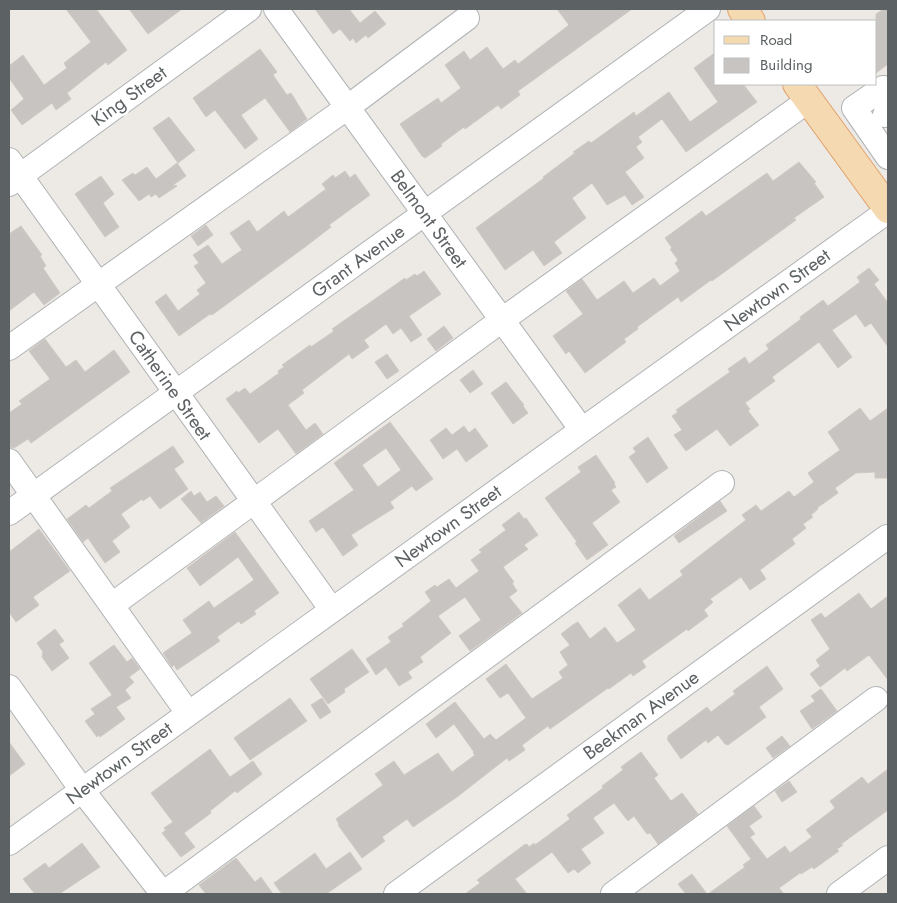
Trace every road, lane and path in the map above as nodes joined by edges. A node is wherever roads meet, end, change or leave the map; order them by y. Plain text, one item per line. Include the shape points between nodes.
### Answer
1 (249, 9) edge
2 (276, 9) edge
3 (708, 9) edge
4 (742, 9) edge
5 (467, 18) dead end
6 (750, 20) edge
7 (803, 92) edge
8 (348, 106) junction
9 (854, 108) junction
10 (829, 127) junction
11 (881, 127) edge
12 (12, 173) edge
13 (885, 198) edge
14 (424, 213) junction
15 (99, 285) junction
16 (502, 320) junction
17 (9, 348) edge
18 (176, 393) junction
19 (582, 430) junction
20 (9, 461) edge
21 (722, 483) dead end
22 (33, 496) junction
23 (252, 501) junction
24 (9, 513) edge
25 (887, 537) dead end
26 (112, 605) junction
27 (332, 610) junction
28 (9, 687) edge
29 (876, 699) dead end
30 (188, 713) junction
31 (82, 790) junction
32 (9, 844) edge
33 (888, 858) edge
34 (163, 894) edge
35 (396, 894) edge
36 (612, 894) edge
37 (839, 894) edge

1 - 12 street, King Street
2 - 8 street, Belmont Street
3 - 14 street, Grant Avenue
4 - 6 main road
5 - 8 street
7 - 10 main road
7 - 16 street
8 - 14 street, Belmont Street
8 - 15 street
9 - 10 street
9 - 11 street
9 - 11 street via 884,88
10 - 13 main road
12 - 15 street, Catherine Street
13 - 19 street, Newtown Street
14 - 16 street, Belmont Street
14 - 18 street, Grant Avenue
15 - 17 street
15 - 18 street, Catherine Street
16 - 19 street, Belmont Street
16 - 23 street
18 - 22 street, Grant Avenue
18 - 23 street, Catherine Street
19 - 27 street, Newtown Street
20 - 22 street
21 - 34 street
22 - 24 street, Grant Avenue
22 - 26 street
23 - 26 street
23 - 27 street, Catherine Street
25 - 35 street, Beekman Avenue
26 - 30 street
27 - 30 street, Newtown Street
28 - 31 street
29 - 36 street
30 - 31 street, Newtown Street
31 - 32 street, Newtown Street
31 - 34 street
33 - 37 street

